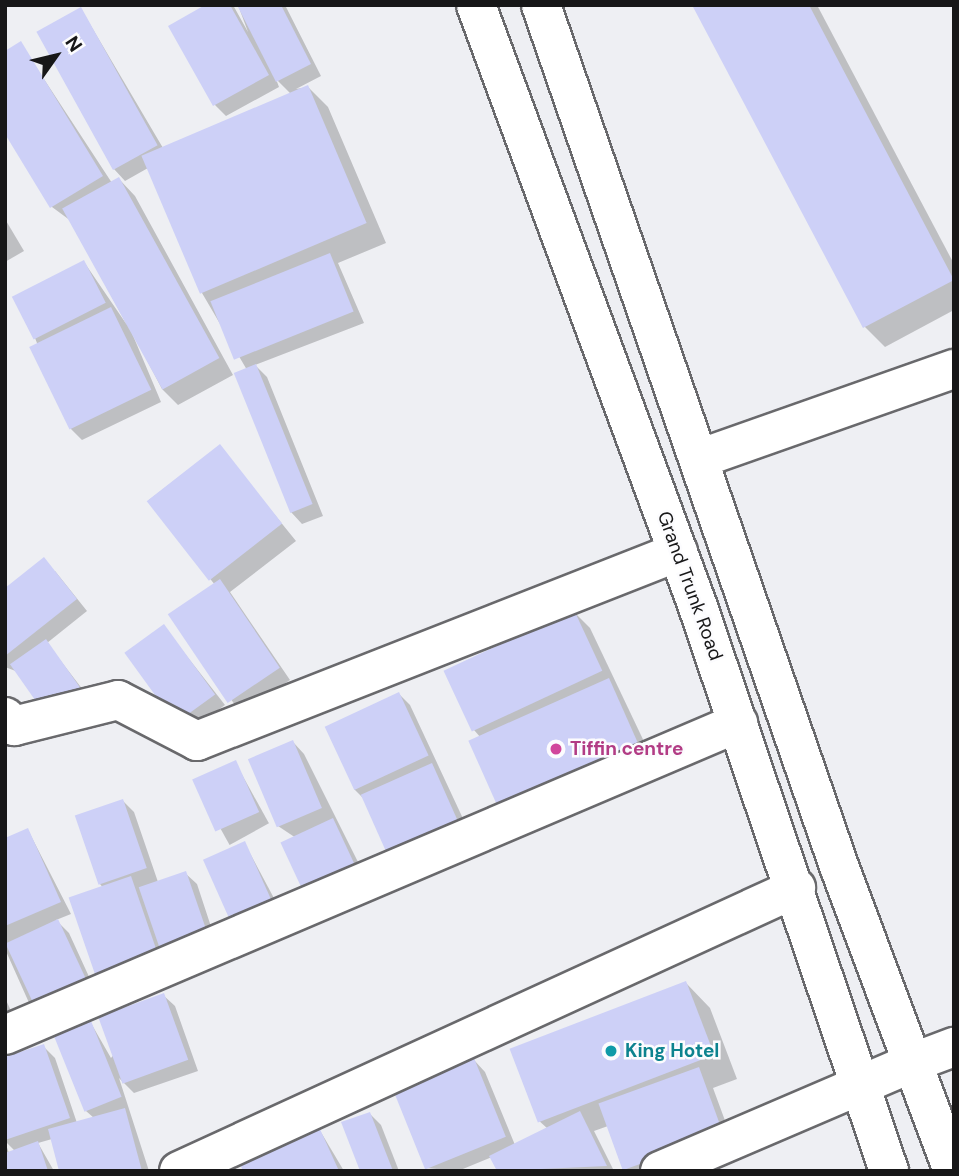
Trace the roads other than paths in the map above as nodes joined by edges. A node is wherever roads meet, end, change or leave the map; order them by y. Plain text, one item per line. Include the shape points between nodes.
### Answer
1 (476, 5) edge
2 (541, 5) edge
3 (954, 369) edge
4 (701, 458) junction
5 (678, 552) junction
6 (5, 717) edge
7 (738, 723) junction
8 (796, 888) junction
9 (5, 1035) edge
10 (954, 1048) edge
11 (914, 1062) junction
12 (861, 1087) junction
13 (226, 1162) edge
14 (179, 1171) edge
15 (660, 1171) edge
16 (889, 1171) edge
17 (953, 1171) edge

1 - 5 street, Grand Trunk Road
2 - 4 street
3 - 4 street
4 - 11 street via 839,866
5 - 6 street via 197,741 118,700 14,726
5 - 7 street, Grand Trunk Road
7 - 8 street, Grand Trunk Road
7 - 9 street
8 - 12 street, Grand Trunk Road
8 - 13 street
10 - 11 street
11 - 12 street
11 - 17 street
12 - 15 street
12 - 16 street, Grand Trunk Road
13 - 14 street

